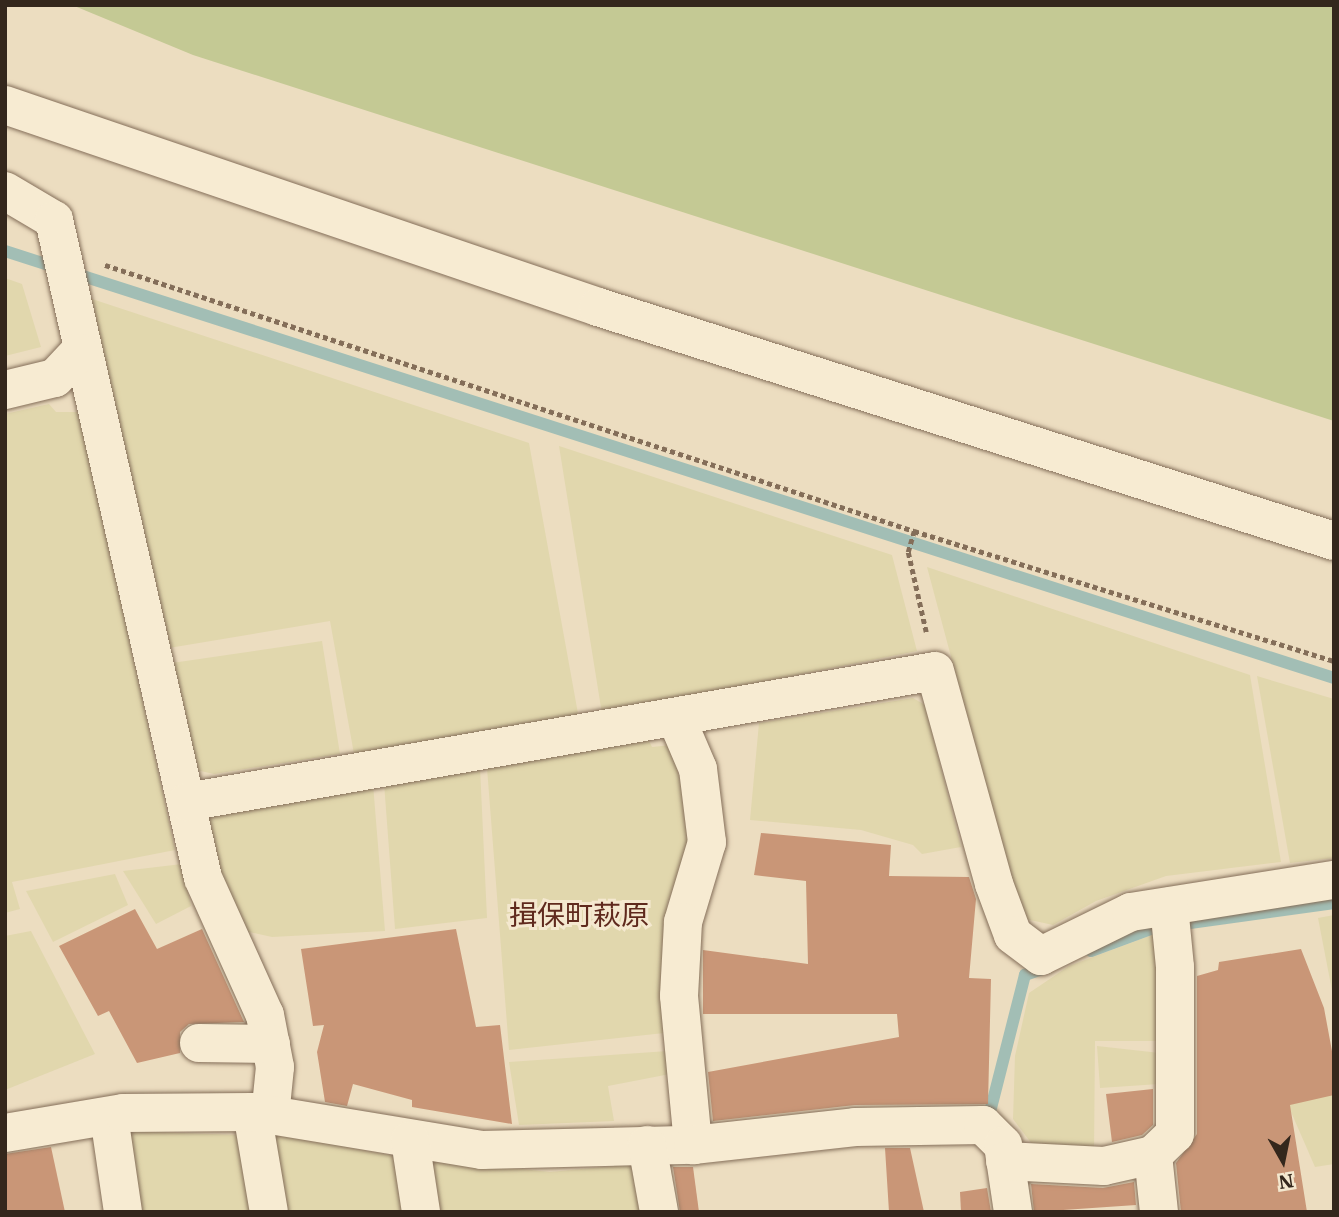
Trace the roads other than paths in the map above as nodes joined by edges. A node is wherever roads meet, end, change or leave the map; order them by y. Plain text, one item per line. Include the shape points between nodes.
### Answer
1 (5, 105) edge
2 (5, 191) edge
3 (79, 352) junction
4 (5, 390) edge
5 (1334, 541) edge
6 (677, 720) junction
7 (187, 802) junction
8 (1334, 880) edge
9 (1169, 906) junction
10 (199, 1043) dead end
11 (271, 1044) junction
12 (261, 1114) junction
13 (109, 1116) junction
14 (5, 1133) edge
15 (410, 1140) junction
16 (647, 1145) junction
17 (693, 1145) junction
18 (1153, 1155) junction
19 (1005, 1161) junction
20 (123, 1212) edge
21 (269, 1212) edge
22 (421, 1212) edge
23 (659, 1212) edge
24 (1013, 1212) edge
25 (1159, 1212) edge

1 - 5 street via 598,307
2 - 3 street via 54,220
3 - 4 street via 55,377
3 - 7 street
6 - 7 street
6 - 9 street via 935,671 1013,935 1041,956 1131,912
6 - 17 street via 698,769 707,842 683,922 679,996
7 - 11 street via 203,878 265,1015
8 - 9 street
9 - 18 street via 1175,967 1175,1134
10 - 11 street
11 - 12 street
12 - 13 street
12 - 15 street
12 - 21 street
13 - 14 street
13 - 20 street
15 - 16 street via 482,1150
15 - 22 street
16 - 17 street
16 - 23 street
17 - 19 street via 855,1127 984,1125 1003,1145
18 - 19 street via 1104,1166
18 - 25 street
19 - 24 street

